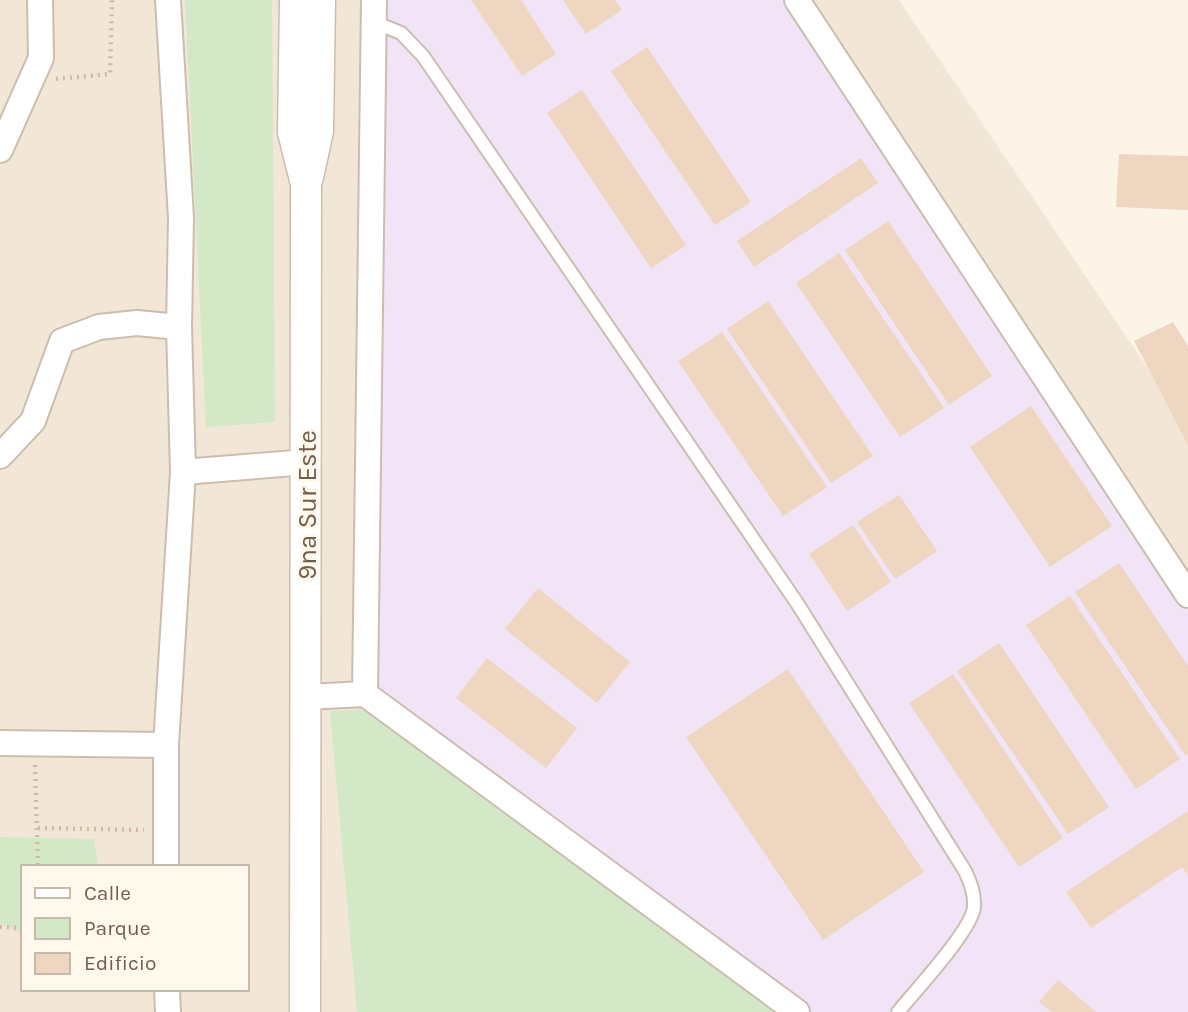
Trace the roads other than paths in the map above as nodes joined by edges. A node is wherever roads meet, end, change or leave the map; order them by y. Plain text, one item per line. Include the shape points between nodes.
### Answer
1 (40, 0) edge
2 (168, 0) edge
3 (295, 0) edge
4 (320, 0) edge
5 (797, 0) edge
6 (374, 11) edge
7 (0, 150) edge
8 (306, 184) junction
9 (179, 327) junction
10 (0, 456) edge
11 (307, 462) junction
12 (183, 472) junction
13 (1188, 595) edge
14 (365, 694) junction
15 (306, 697) junction
16 (0, 743) edge
17 (166, 745) junction
18 (166, 865) edge
19 (167, 991) edge
20 (167, 1012) edge
21 (305, 1012) edge
22 (797, 1012) edge
23 (898, 1012) edge

1 - 7 street via 41,58
2 - 9 street via 181,218
3 - 8 street, 9na Sur Este via 293,132
4 - 8 street via 318,131
5 - 13 street
6 - 14 street
6 - 23 lane via 424,56 797,603 965,871 974,890 974,910 966,928
8 - 11 street, 9na Sur Este
9 - 10 street via 137,323 99,327 62,341 33,421
9 - 12 street
11 - 12 street
11 - 15 street, 9na Sur Este
12 - 17 street
14 - 15 street
14 - 22 street
15 - 21 street, 9na Sur Este
16 - 17 street
17 - 18 street
19 - 20 street

